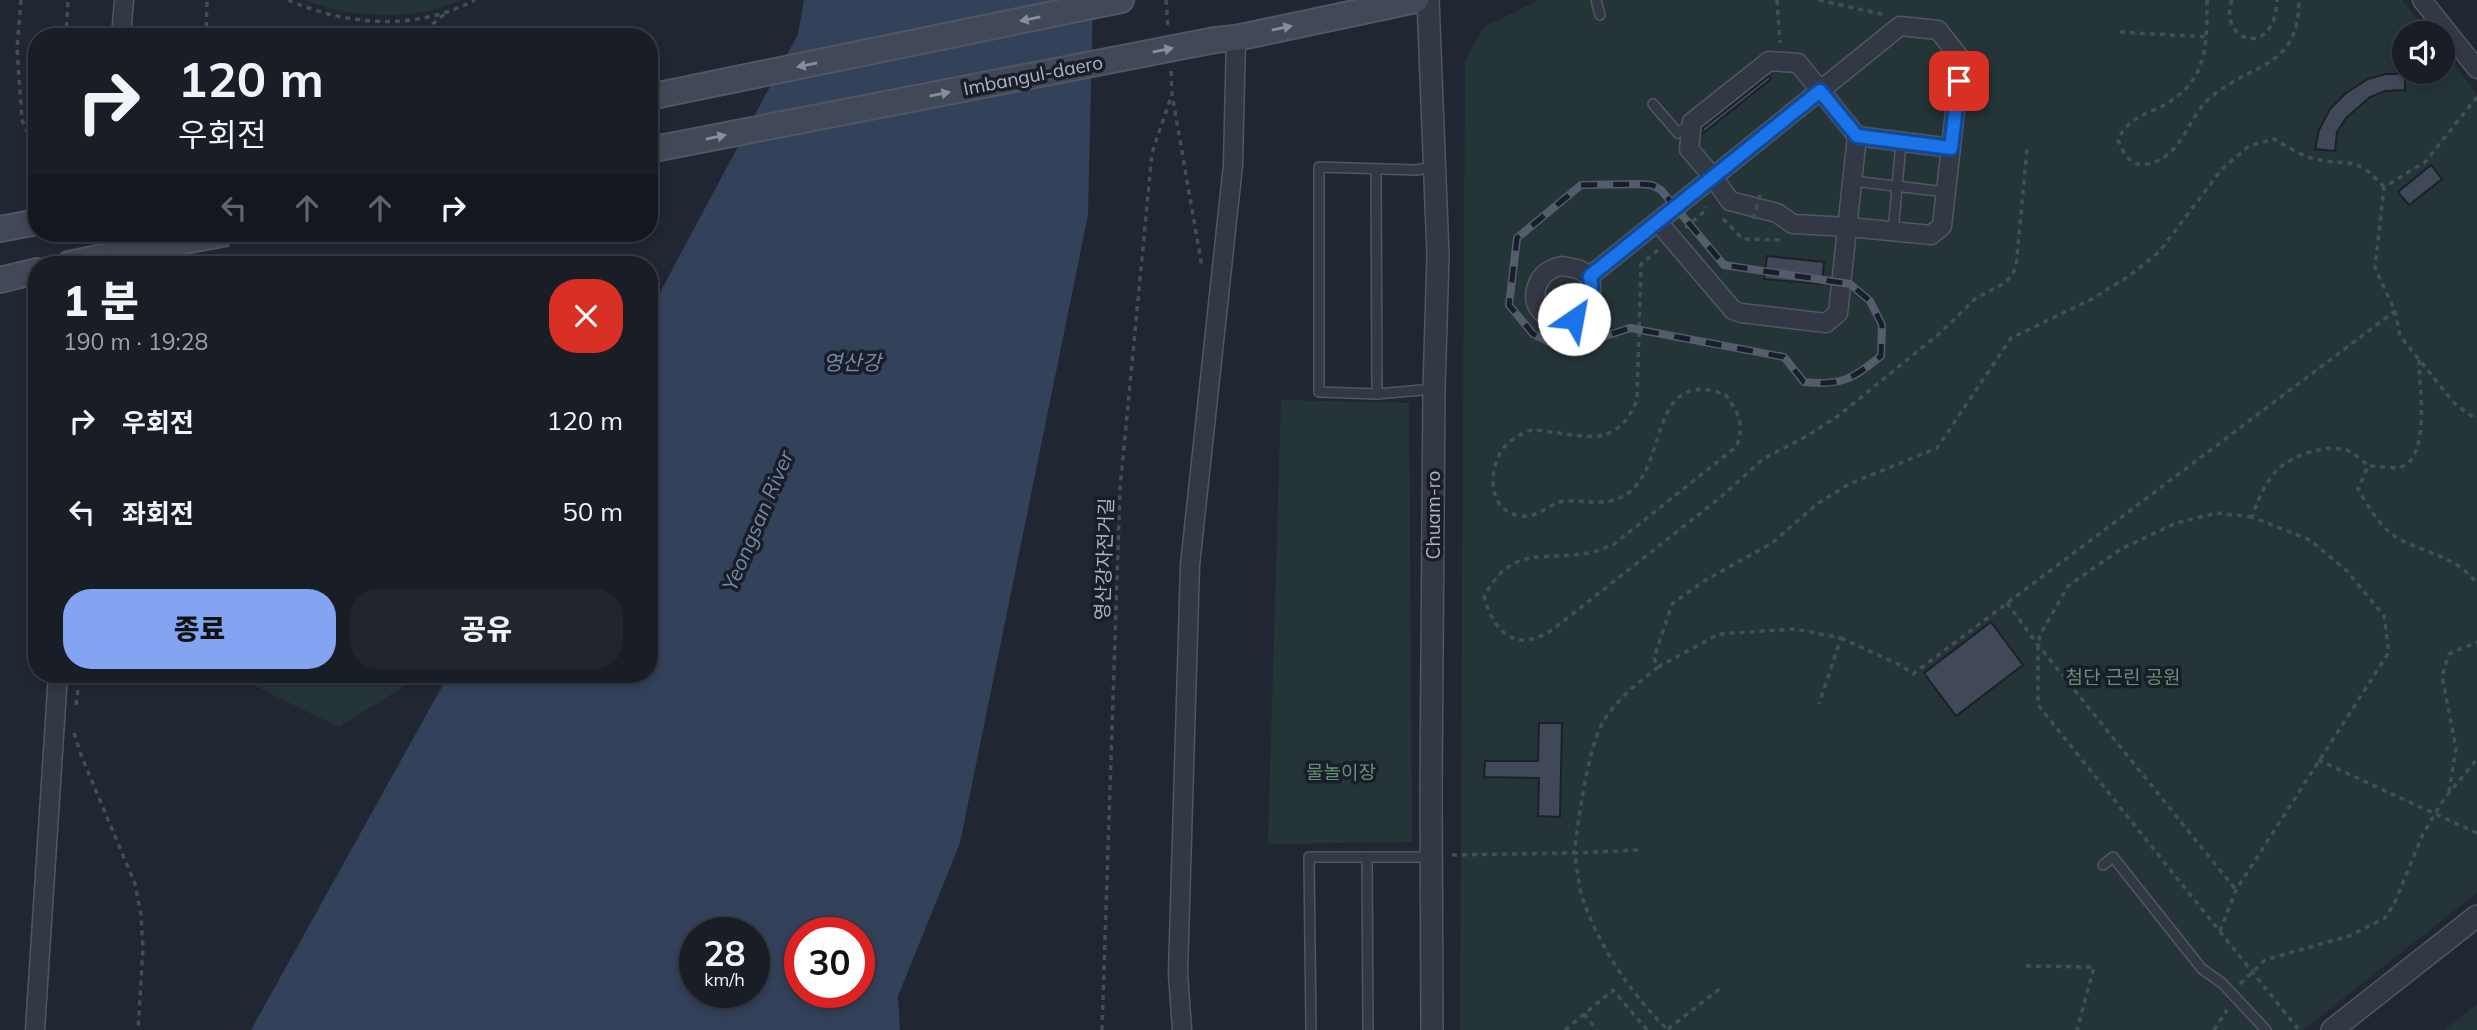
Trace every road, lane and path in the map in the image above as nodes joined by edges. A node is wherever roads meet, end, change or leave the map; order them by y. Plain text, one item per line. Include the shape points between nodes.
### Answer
1 (20, 0) edge
2 (68, 0) edge
3 (124, 0) edge
4 (207, 0) edge
5 (288, 0) edge
6 (475, 0) edge
7 (1121, 0) edge
8 (1166, 0) edge
9 (1416, 0) edge
10 (1429, 0) edge
11 (1596, 0) edge
12 (1777, 0) edge
13 (1819, 0) edge
14 (2207, 0) edge
15 (2232, 0) edge
16 (2277, 0) edge
17 (2299, 0) edge
18 (2422, 0) edge
19 (448, 12) junction
20 (1601, 15) dead end
21 (1894, 17) dead end
22 (66, 28) edge
23 (122, 28) edge
24 (206, 28) edge
25 (428, 28) edge
26 (2120, 32) dead end
27 (2207, 37) junction
28 (1226, 39) junction
29 (1169, 40) dead end
30 (1769, 61) junction
31 (1170, 67) dead end
32 (2477, 69) edge
33 (1820, 91) junction
34 (1172, 94) junction
35 (658, 95) edge
36 (2477, 97) edge
37 (1653, 104) dead end
38 (1692, 122) junction
39 (28, 134) edge
40 (1857, 136) junction
41 (1901, 143) junction
42 (658, 148) edge
43 (1951, 148) junction
44 (2027, 149) dead end
45 (1436, 166) junction
46 (1376, 169) junction
47 (1713, 177) junction
48 (1853, 181) junction
49 (1898, 186) junction
50 (2384, 187) junction
51 (1946, 192) junction
52 (1760, 195) dead end
53 (1704, 206) dead end
54 (1753, 219) dead end
55 (1658, 222) junction
56 (28, 224) edge
57 (1849, 226) junction
58 (0, 229) edge
59 (1893, 232) junction
60 (1672, 239) junction
61 (191, 242) edge
62 (135, 256) edge
63 (1203, 270) dead end
64 (28, 273) edge
65 (1590, 276) dead end
66 (0, 280) edge
67 (2395, 311) junction
68 (2419, 360) junction
69 (1434, 390) junction
70 (1377, 394) junction
71 (2477, 420) edge
72 (2368, 466) junction
73 (2252, 517) junction
74 (2477, 584) edge
75 (2007, 603) junction
76 (1841, 638) junction
77 (2477, 642) edge
78 (2038, 645) junction
79 (1658, 667) junction
80 (57, 683) edge
81 (79, 683) edge
82 (1819, 704) dead end
83 (76, 709) dead end
84 (74, 732) dead end
85 (2477, 759) edge
86 (2318, 760) junction
87 (2448, 794) junction
88 (2435, 814) junction
89 (2477, 834) edge
90 (1638, 850) dead end
91 (1574, 853) junction
92 (1442, 856) junction
93 (1367, 857) junction
94 (2103, 865) dead end
95 (2236, 890) junction
96 (2477, 916) edge
97 (2220, 931) junction
98 (2026, 966) dead end
99 (2252, 972) junction
100 (1722, 987) dead end
101 (2234, 995) junction
102 (1584, 1014) junction
103 (35, 1030) edge
104 (138, 1030) edge
105 (1102, 1030) edge
106 (1182, 1030) edge
107 (1311, 1030) edge
108 (1368, 1030) edge
109 (1432, 1030) edge
110 (1565, 1030) edge
111 (1597, 1030) edge
112 (1647, 1030) edge
113 (1668, 1030) edge
114 (2077, 1030) edge
115 (2214, 1030) edge
116 (2266, 1030) edge
117 (2299, 1030) edge
118 (2332, 1030) edge

1 - 39 path via 17,49 22,120
2 - 22 path
3 - 23 street
4 - 24 path
5 - 19 path via 365,21 389,22
6 - 19 path
7 -> 35 main road
8 - 29 path
28 -> 9 main road, Imbangul-daero
10 - 45 street, Chuam-ro
11 - 20 lane
12 - 30 path via 1780,44
13 - 21 path
14 - 27 path
15 - 16 path via 2233,28 2243,37 2259,38 2269,32
17 - 27 path via 2297,28 2275,60 2210,97 2166,156 2137,165 2126,158 2118,140 2123,128 2182,92 2199,72
18 - 32 street
19 - 25 path
26 - 27 path
42 -> 28 main road, Imbangul-daero, bridge
28 - 106 street via 1233,165 1190,565 1178,973
30 - 33 street via 1798,63
30 - 38 street
31 - 34 path, 영산강자전거길
33 - 40 street
33 - 43 street via 1900,26 1938,30 1961,59
33 - 47 street
34 - 63 path, 영산강자전거길
34 - 105 path, 영산강자전거길 via 1152,153 1120,489
36 - 50 path via 2425,162
37 - 38 lane via 1678,133
38 - 47 street via 1689,149
40 - 41 street
40 - 48 street
41 - 43 street
41 - 49 lane
43 - 51 street
44 - 60 path via 2016,267 2011,277 1976,298 1838,416 1763,459 1552,630 1522,642 1499,631 1484,597 1502,571 1529,558 1592,552 1613,544 1737,446 1741,420 1725,394 1694,390 1671,407 1645,475 1621,498 1605,503 1565,501 1521,516 1505,510 1492,492 1493,469 1501,452 1529,430 1606,436 1631,415 1637,400 1641,264
45 - 46 lane
45 - 69 street, Chuam-ro
46 - 70 lane
46 - 70 lane via 1319,167 1319,393
47 - 55 street
47 - 57 street via 1730,201 1777,213 1793,224
48 - 49 lane
48 - 57 street
49 - 51 lane
49 - 59 lane
50 - 67 path via 2375,268
50 - 79 path via 2356,163 2313,159 2274,139 2249,146 2222,169 2159,252 2092,299 2011,338 1937,449 1849,484 1817,504 1772,543 1672,604 1654,658
51 - 59 street via 1942,226 1931,235
52 - 54 path, bridge
53 - 60 path via 1706,210
55 - 60 street
55 - 65 street
56 - 58 main road
57 - 59 street
57 - 60 street via 1838,313 1826,323 1733,310
61 - 62 main road, bridge
64 - 66 main road
67 - 68 path via 2400,336
67 - 75 path
68 - 71 path via 2455,404
68 - 72 path via 2421,417 2419,445 2412,460 2400,467
69 - 70 lane
69 - 92 street, Chuam-ro
72 - 73 path via 2345,450 2309,452 2279,468
72 - 74 path via 2358,489 2385,528 2400,540 2455,562
73 - 78 path via 2207,515 2176,523 2121,549 2068,586
73 - 86 path via 2309,540 2347,571 2384,616 2389,652
75 - 76 path via 1913,674
75 - 78 path
76 - 79 path via 1795,629 1719,634
76 - 82 path
77 - 87 path via 2449,654 2442,676 2456,748
78 - 95 path
78 - 97 path via 2038,705
79 - 91 path via 1618,701 1603,722 1580,808
80 - 103 street
81 - 83 path
84 - 104 path via 135,884 143,948
85 - 87 path
86 - 88 path
86 - 95 path
87 - 88 path
88 - 89 path
88 - 99 path via 2385,918 2349,936 2265,960
90 - 91 path
91 - 92 path
91 - 113 path via 1584,904 1608,952 1625,980
92 - 93 lane
92 - 109 street, Chuam-ro
93 - 107 lane via 1309,857
93 - 108 lane
94 - 101 lane via 2113,857 2202,969
95 - 97 path
96 - 118 street
97 - 99 path
98 - 114 path via 2094,967
99 - 101 path
99 - 117 path
100 - 113 path
101 - 115 path
101 - 116 lane
102 - 110 path
102 - 111 path
102 - 112 path via 1613,990

